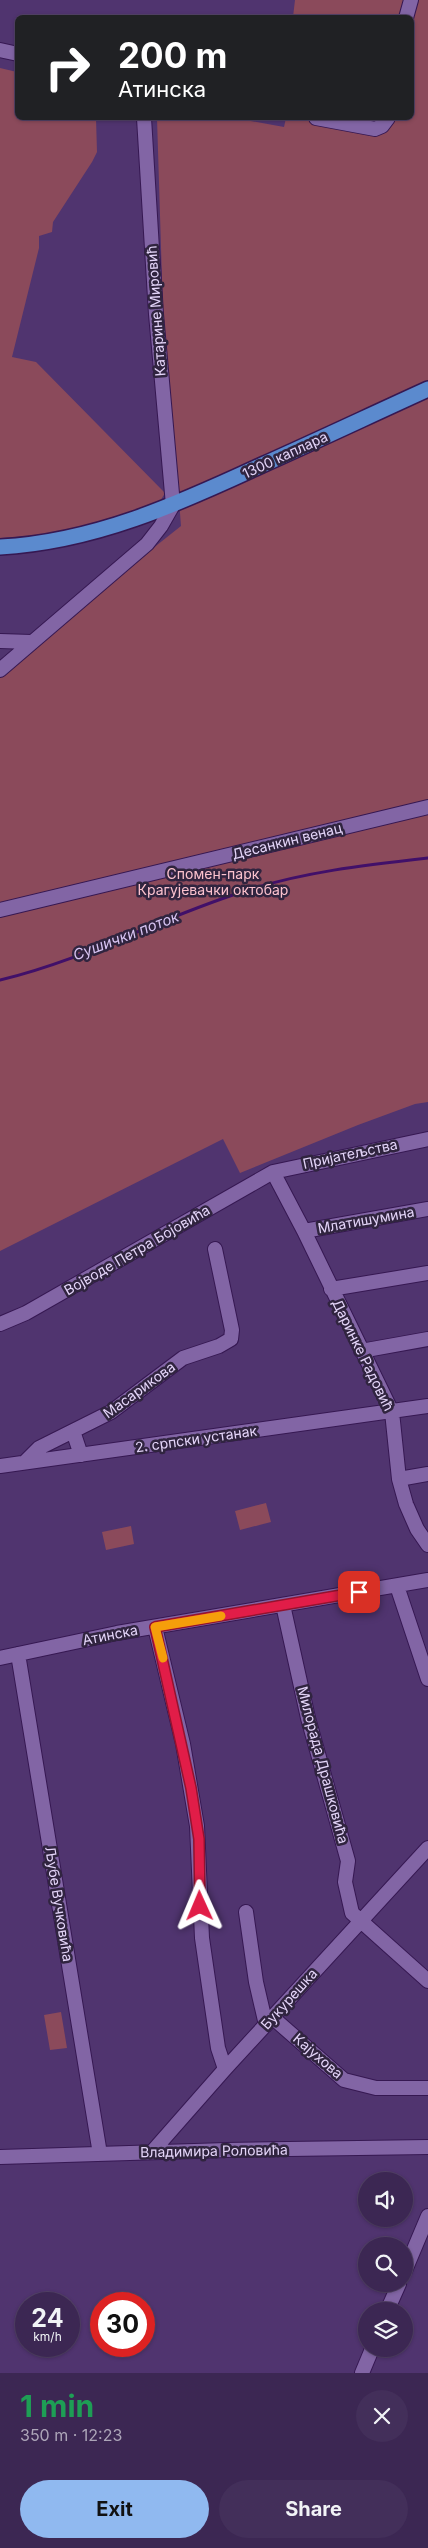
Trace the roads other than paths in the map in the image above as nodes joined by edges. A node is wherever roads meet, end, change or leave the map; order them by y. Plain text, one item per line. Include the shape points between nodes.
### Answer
1 (0, 50) edge
2 (15, 53) edge
3 (144, 120) edge
4 (327, 120) edge
5 (386, 120) edge
6 (428, 389) edge
7 (173, 505) junction
8 (140, 518) junction
9 (154, 535) junction
10 (0, 547) edge
11 (0, 641) edge
12 (31, 642) junction
13 (0, 670) edge
14 (428, 807) edge
15 (0, 910) edge
16 (428, 1139) edge
17 (273, 1172) junction
18 (428, 1209) edge
19 (304, 1231) junction
20 (214, 1249) dead end
21 (428, 1273) edge
22 (332, 1290) junction
23 (0, 1324) edge
24 (428, 1339) edge
25 (361, 1351) junction
26 (428, 1406) edge
27 (392, 1412) junction
28 (73, 1432) junction
29 (81, 1455) junction
30 (26, 1461) junction
31 (0, 1466) edge
32 (428, 1474) edge
33 (399, 1478) junction
34 (428, 1544) edge
35 (428, 1580) edge
36 (397, 1586) junction
37 (283, 1605) junction
38 (155, 1627) junction
39 (18, 1654) junction
40 (0, 1658) edge
41 (428, 1679) edge
42 (428, 1848) edge
43 (246, 1912) dead end
44 (360, 1921) junction
45 (428, 1981) edge
46 (269, 2021) junction
47 (225, 2069) junction
48 (428, 2088) edge
49 (428, 2148) edge
50 (152, 2152) junction
51 (100, 2154) junction
52 (0, 2157) edge
53 (428, 2216) edge
54 (424, 2236) edge
55 (413, 2256) edge
56 (369, 2357) edge
57 (362, 2373) edge

1 - 2 street
3 - 7 street, Катарине Мировић
4 - 5 street via 374,129
6 - 7 main road, 1300 каплара
7 - 8 main road, 1300 каплара
7 - 9 street
8 - 9 street via 152,524
8 - 10 main road, 1300 каплара via 68,538
9 - 12 street
11 - 12 street
12 - 13 street
14 - 15 street, Десанкин венац
16 - 17 street, Пријатељства
17 - 19 street, Даринке Радовић
17 - 23 street, Војводе Петра Бојовића via 26,1313
18 - 19 street, Млатишумина
19 - 22 street, Даринке Радовић
20 - 28 street, Масарикова via 232,1330 228,1342 183,1358 111,1412
21 - 22 street
22 - 25 street, Даринке Радовић
24 - 25 street
25 - 27 street, Даринке Радовић
26 - 27 street, 2. српски устанак
27 - 29 street, 2. српски устанак
27 - 33 street, Даринке Радовић
28 - 29 street
28 - 30 street, Масарикова via 39,1448
29 - 30 street, 2. српски устанак
30 - 31 street, 2. српски устанак
32 - 33 street
33 - 34 street, Даринке Радовић via 406,1504
35 - 36 street, Атинска
36 - 37 street, Атинска
36 - 41 street
37 - 38 street, Атинска
37 - 44 street, Милорада Драшковића via 308,1718 346,1854 346,1893 352,1914
38 - 39 street, Атинска
38 - 47 street via 183,1744 197,1826 202,1938 218,2048
39 - 40 street, Атинска
39 - 51 street, Љубе Вучковића
42 - 44 street, Букурешка
43 - 46 street via 256,1982
44 - 45 street, Милорада Драшковића
44 - 46 street, Букурешка
46 - 47 street, Букурешка
46 - 48 street, Кајухова via 344,2080 376,2088
47 - 50 street, Букурешка
49 - 50 street, Владимира Роловића
50 - 51 street, Владимира Роловића
51 - 52 street, Владимира Роловића
53 - 54 street
54 - 55 street
56 - 57 street

